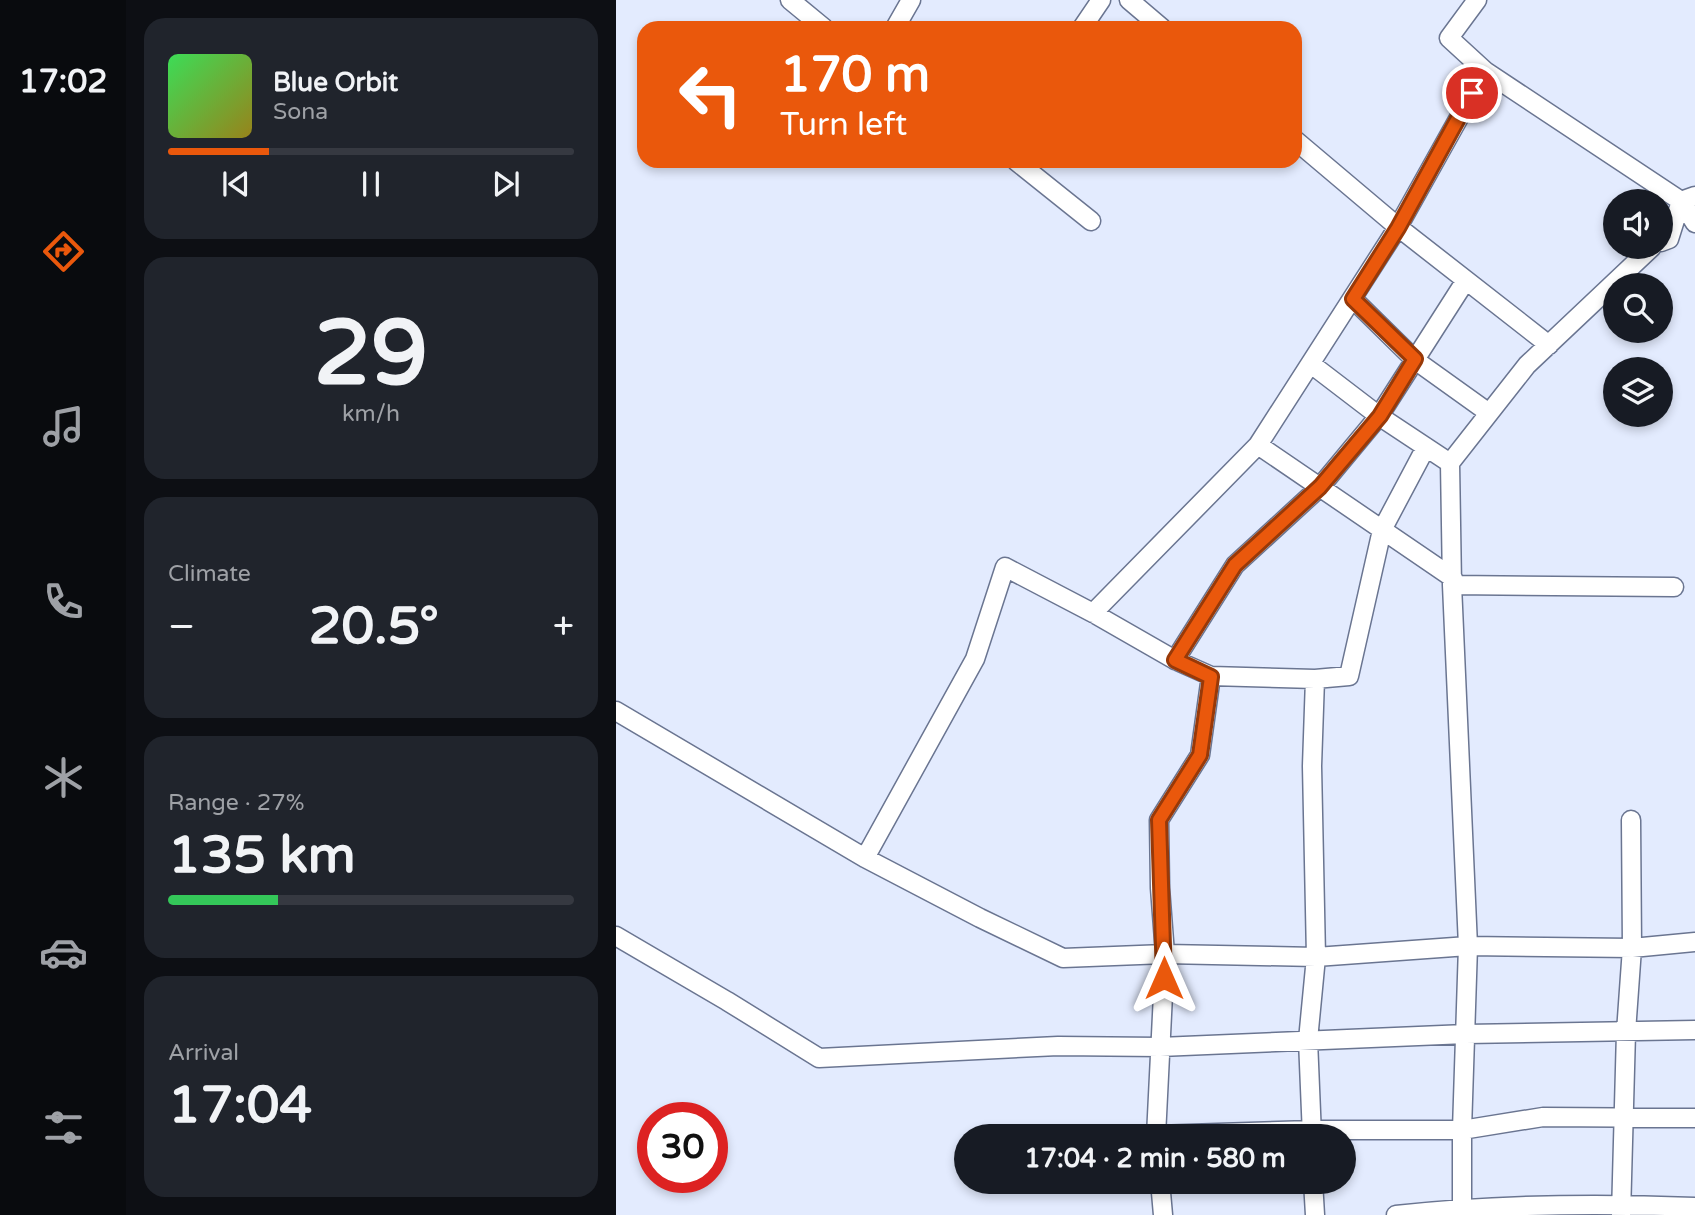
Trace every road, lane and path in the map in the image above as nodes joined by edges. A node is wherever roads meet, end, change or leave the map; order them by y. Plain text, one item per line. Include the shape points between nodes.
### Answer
1 (790, 0) edge
2 (912, 0) edge
3 (1101, 0) edge
4 (1129, 0) edge
5 (1477, 0) edge
6 (816, 21) edge
7 (898, 21) edge
8 (1087, 21) edge
9 (1154, 21) edge
10 (1485, 71) junction
11 (1302, 146) edge
12 (1025, 168) edge
13 (1688, 198) edge
14 (1091, 221) dead end
15 (1695, 223) edge
16 (1398, 228) junction
17 (1673, 230) edge
18 (1639, 259) edge
19 (1466, 280) junction
20 (1353, 299) junction
21 (1549, 345) junction
22 (1415, 359) junction
23 (1311, 364) junction
24 (1489, 413) junction
25 (1380, 416) junction
26 (1258, 445) junction
27 (1426, 447) junction
28 (1450, 463) junction
29 (1320, 487) junction
30 (1382, 530) junction
31 (1452, 582) junction
32 (1674, 587) dead end
33 (1093, 613) junction
34 (1175, 660) junction
35 (1211, 677) junction
36 (1315, 679) junction
37 (616, 711) edge
38 (1631, 820) dead end
39 (865, 858) junction
40 (616, 936) edge
41 (1695, 942) edge
42 (1468, 946) junction
43 (1632, 948) junction
44 (1165, 954) junction
45 (1316, 957) junction
46 (1695, 1030) edge
47 (1626, 1032) junction
48 (1466, 1034) junction
49 (1308, 1040) junction
50 (1160, 1047) junction
51 (1623, 1117) junction
52 (1695, 1118) edge
53 (1156, 1124) edge
54 (1311, 1124) edge
55 (1462, 1130) junction
56 (1356, 1132) edge
57 (1161, 1194) edge
58 (1314, 1194) edge
59 (1695, 1207) edge
60 (1621, 1209) edge
61 (1462, 1212) edge
62 (1163, 1215) edge
63 (1315, 1215) edge
64 (1396, 1215) edge

1 - 6 street
2 - 7 street
3 - 8 street
4 - 9 street
5 - 10 street via 1449,38
10 - 13 street
10 - 16 street
11 - 16 street
12 - 14 street
13 - 15 street
13 - 17 street
16 - 19 street
16 - 20 street
18 - 21 street
19 - 21 street
19 - 22 street
20 - 22 street
20 - 23 street
21 - 24 street
22 - 24 street
22 - 25 street
23 - 25 street
23 - 26 street
24 - 28 street
25 - 27 street
25 - 29 street
26 - 29 street
26 - 33 street
27 - 28 street
27 - 30 street
28 - 31 street
29 - 30 street
29 - 34 street via 1235,565
30 - 31 street
30 - 36 street via 1349,676
31 - 32 street
31 - 42 street
33 - 34 street
33 - 39 street via 1005,567 975,659
34 - 35 street
35 - 36 street
35 - 44 street via 1200,755 1159,820
36 - 45 street
37 - 39 street
38 - 43 street
39 - 44 street via 1063,958
40 - 50 street via 819,1058 1058,1046
41 - 43 street
42 - 43 street
42 - 45 street
42 - 48 street
43 - 47 street
44 - 45 street
44 - 50 street
45 - 49 street
46 - 47 street
47 - 48 street
47 - 51 street
48 - 49 street
48 - 55 street
49 - 50 street
49 - 54 street
50 - 53 street
51 - 52 street
51 - 55 street via 1543,1118
51 - 60 street
55 - 56 street
55 - 61 street
57 - 62 street
58 - 63 street
59 - 60 street
60 - 61 street
61 - 64 street

